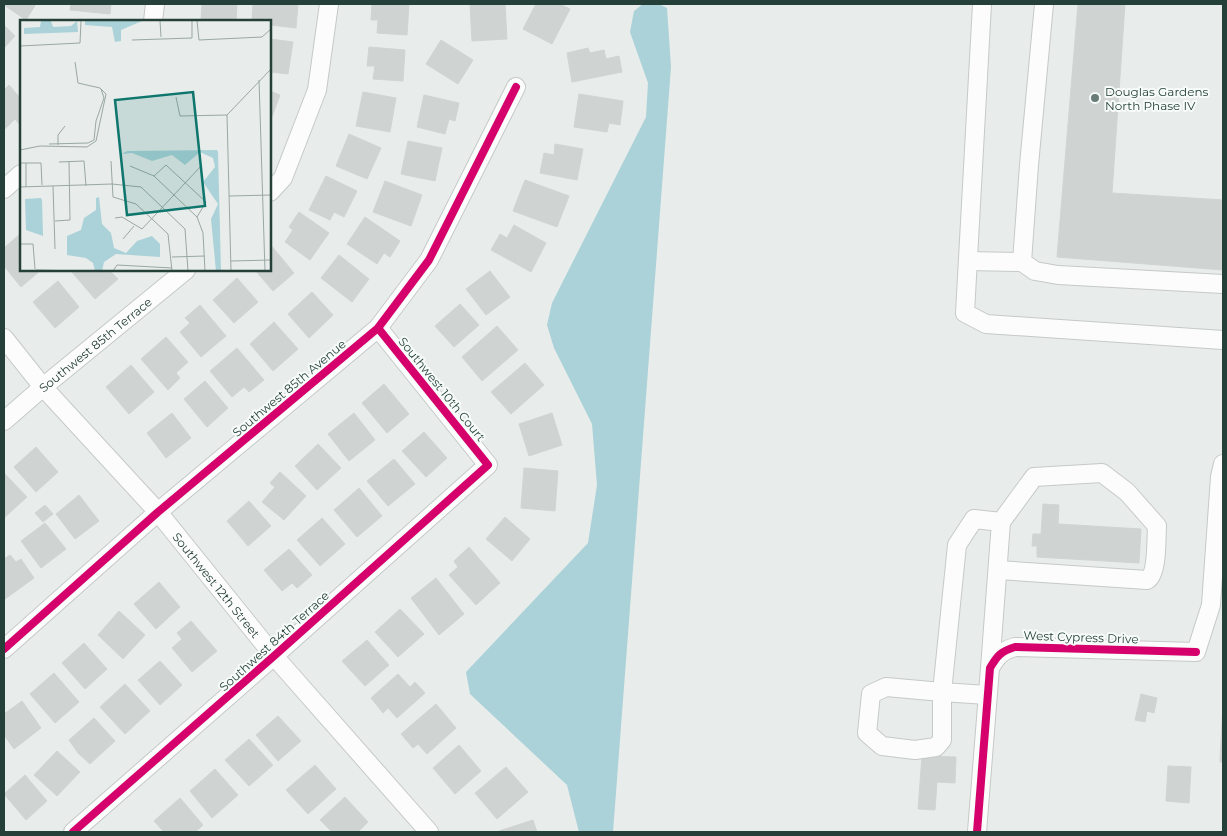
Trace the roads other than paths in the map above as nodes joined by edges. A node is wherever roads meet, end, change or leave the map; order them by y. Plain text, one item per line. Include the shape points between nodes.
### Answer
1 (155, 4) edge
2 (329, 4) edge
3 (982, 4) edge
4 (1044, 4) edge
5 (153, 20) edge
6 (516, 87) dead end
7 (20, 175) edge
8 (4, 189) edge
9 (271, 191) edge
10 (968, 261) junction
11 (1022, 262) junction
12 (185, 271) edge
13 (1223, 284) edge
14 (378, 328) junction
15 (4, 338) edge
16 (1223, 340) edge
17 (43, 387) junction
18 (4, 421) edge
19 (1223, 464) edge
20 (488, 465) joint
21 (158, 512) junction
22 (1001, 522) junction
23 (998, 570) junction
24 (4, 649) edge
25 (274, 656) junction
26 (990, 668) junction
27 (942, 692) junction
28 (987, 695) junction
29 (74, 832) edge
30 (430, 832) edge
31 (977, 832) edge

1 - 5 street
2 - 9 street via 317,90 283,178
3 - 10 street
4 - 11 street
6 - 14 street, Southwest 85th Avenue via 428,260
7 - 8 street
10 - 11 street
10 - 16 street via 965,313 986,324
11 - 13 street via 1035,271 1058,275
12 - 17 street, Southwest 85th Terrace
14 - 20 street, Southwest 10th Court
14 - 21 street, Southwest 85th Avenue
15 - 17 street, Southwest 12th Street
17 - 18 street, Southwest 85th Terrace
17 - 21 street, Southwest 12th Street
19 - 26 street, West Cypress Drive via 1211,605 1196,652 1015,647 997,655
20 - 25 street, Southwest 84th Terrace
21 - 24 street, Southwest 85th Avenue
21 - 25 street, Southwest 12th Street
22 - 23 street
22 - 23 street via 1034,477 1102,473 1127,492 1157,526 1154,571 1147,580
22 - 27 street via 974,519 957,545
23 - 26 street
25 - 29 street, Southwest 84th Terrace
25 - 30 street, Southwest 12th Street
26 - 28 street
27 - 27 street via 942,740 936,747 915,750 882,746 867,733 870,694 886,687
27 - 28 street
28 - 31 street

